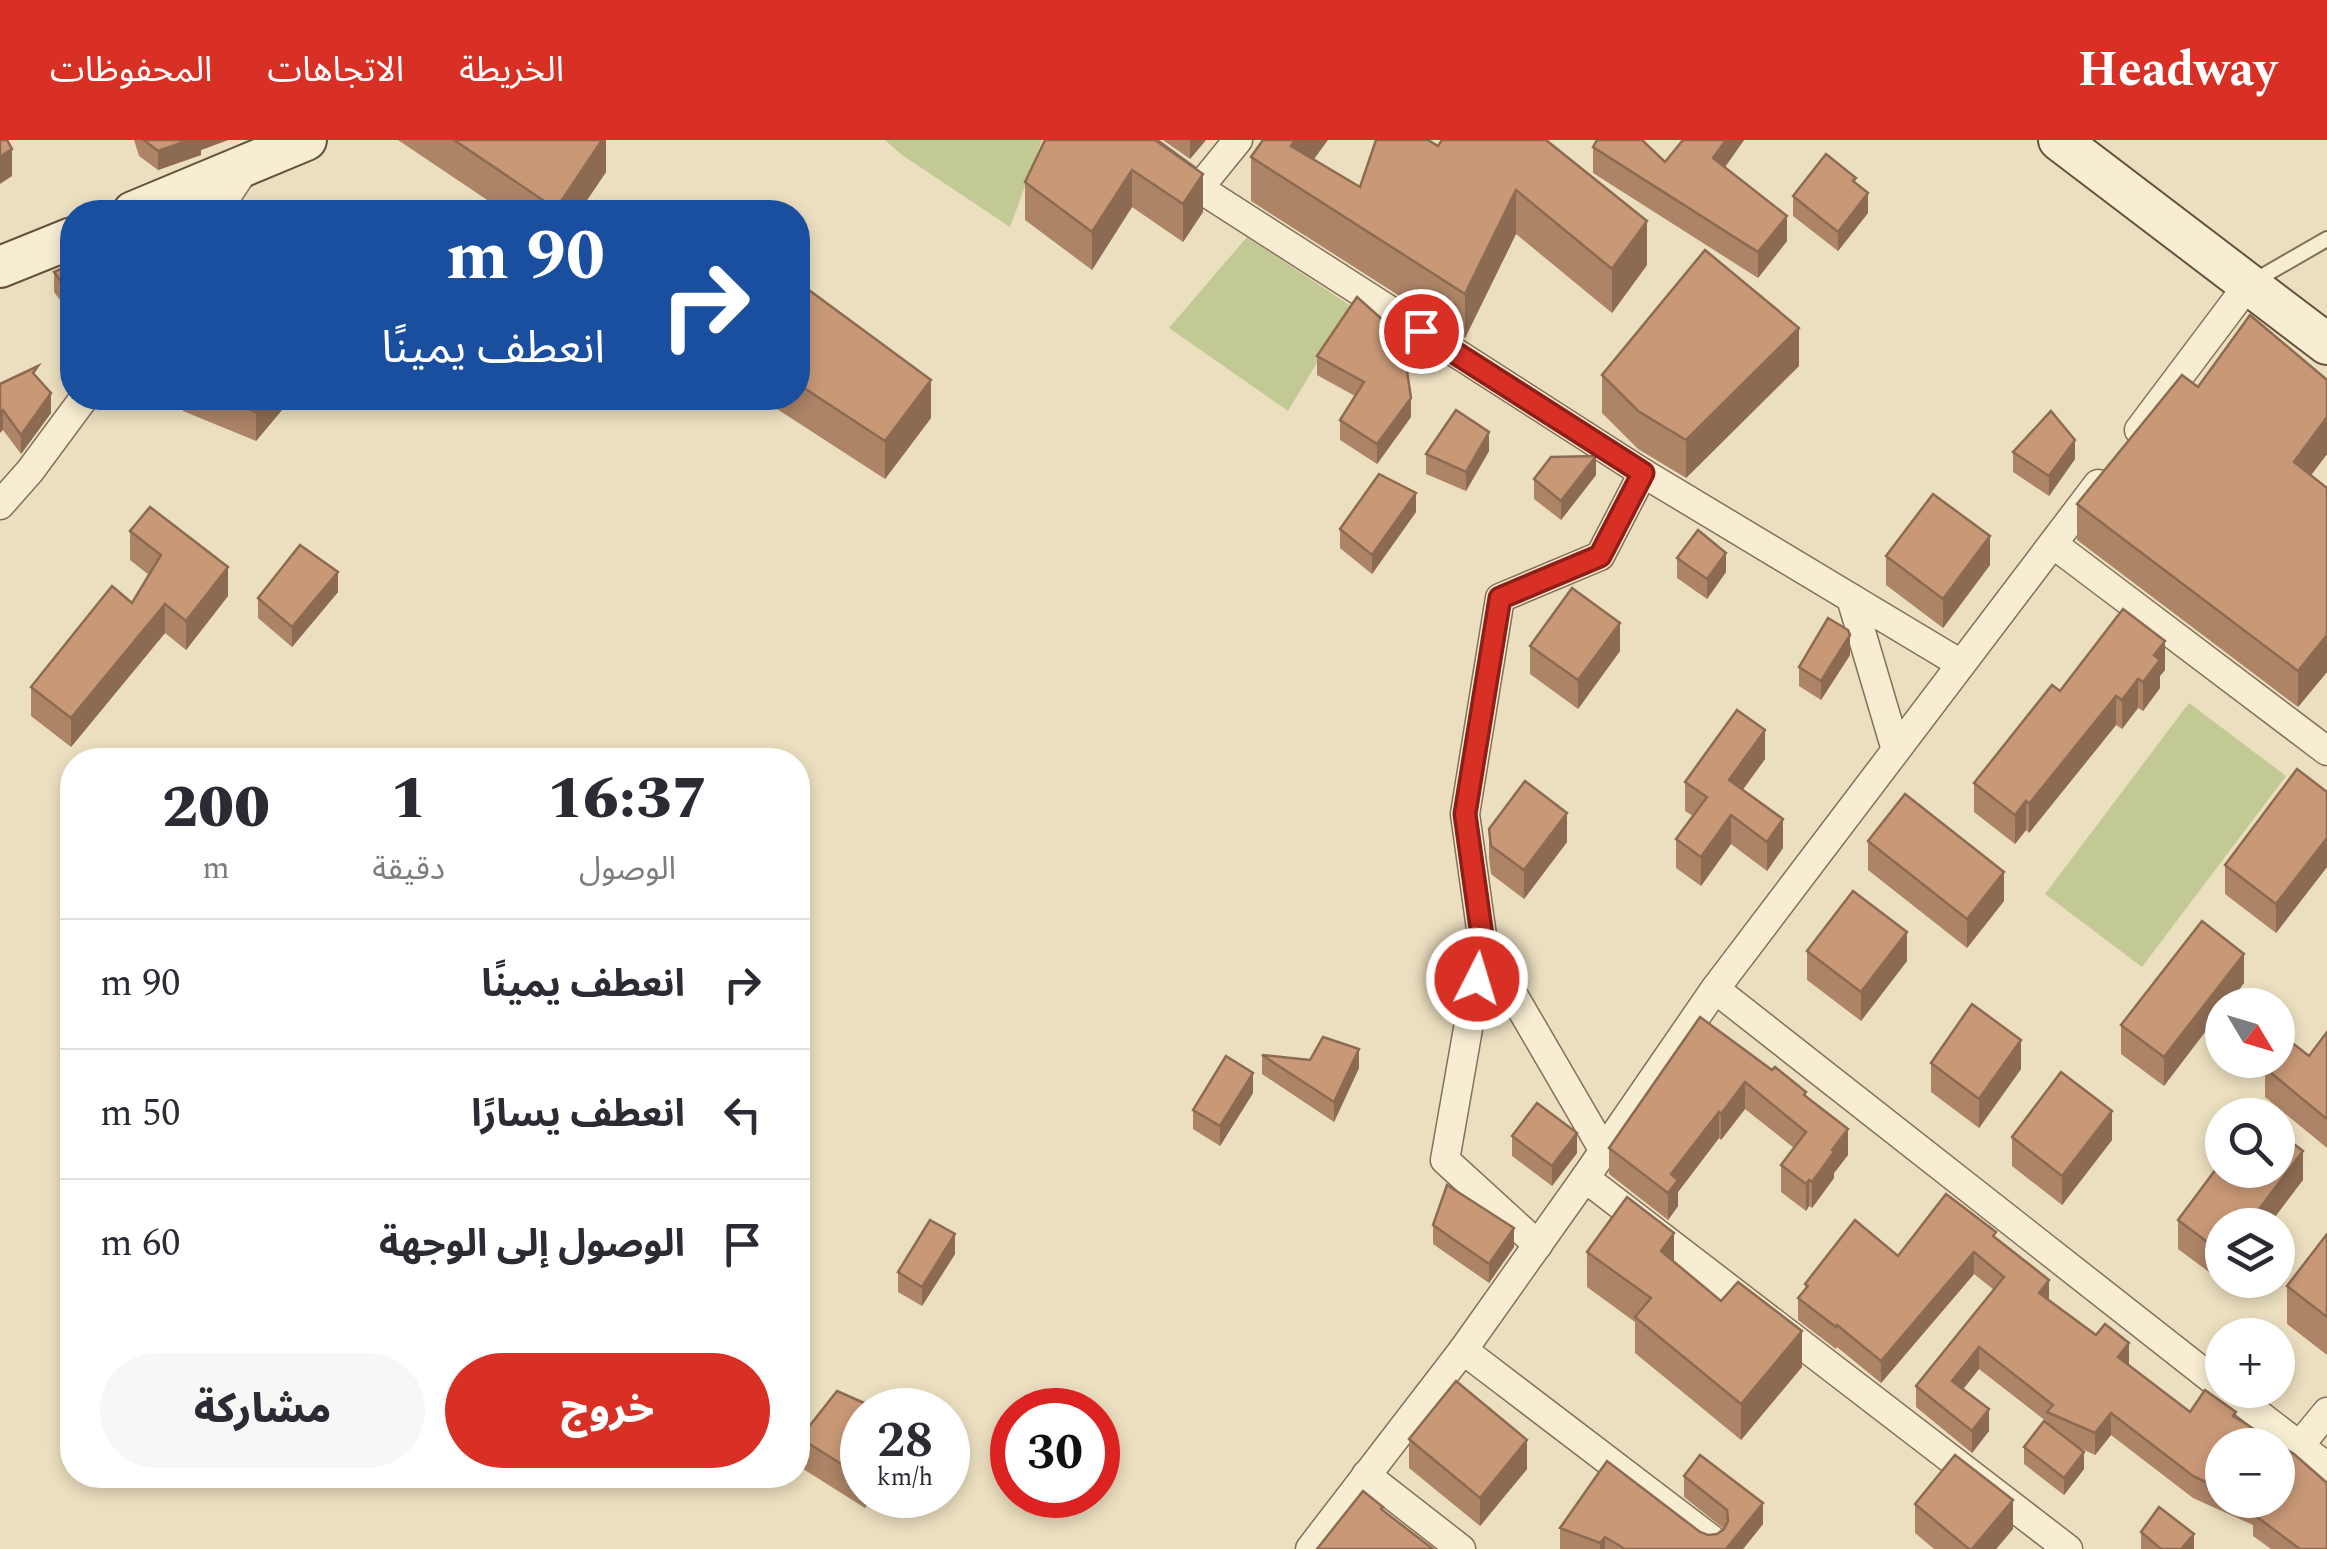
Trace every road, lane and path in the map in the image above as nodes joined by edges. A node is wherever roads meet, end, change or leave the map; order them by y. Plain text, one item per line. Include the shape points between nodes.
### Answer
1 (306, 140) edge
2 (1133, 140) edge
3 (1238, 140) edge
4 (2058, 140) edge
5 (248, 164) junction
6 (1199, 188) junction
7 (162, 200) edge
8 (224, 200) edge
9 (2327, 238) edge
10 (60, 243) edge
11 (0, 267) edge
12 (2248, 285) junction
13 (2327, 344) edge
14 (75, 410) edge
15 (1643, 473) junction
16 (0, 505) edge
17 (2053, 544) junction
18 (1851, 598) junction
19 (1961, 664) junction
20 (1896, 750) junction
21 (2327, 751) edge
22 (1483, 943) junction
23 (1715, 989) junction
24 (1604, 1151) junction
25 (1585, 1178) junction
26 (1538, 1246) junction
27 (1464, 1350) junction
28 (2205, 1372) edge
29 (2251, 1408) edge
30 (2327, 1412) edge
31 (2299, 1446) junction
32 (2327, 1467) edge
33 (1366, 1476) junction
34 (1712, 1540) edge
35 (1310, 1549) edge
36 (1462, 1549) edge
37 (2068, 1549) edge

1 - 5 street
2 - 6 street
3 - 6 street
4 - 12 street
5 - 7 street
5 - 8 street
6 - 15 street
9 - 12 lane
10 - 11 street
12 - 13 street
12 - 17 street
14 - 16 street
15 - 18 street
15 - 22 street via 1600,556 1500,598 1465,814
17 - 19 street
17 - 21 street
18 - 19 street
18 - 20 street
19 - 20 street
20 - 23 street
22 - 24 street
22 - 26 street via 1445,1160
23 - 24 street
23 - 28 street
24 - 25 street
25 - 26 street
25 - 37 street
26 - 27 street
27 - 33 street
27 - 34 street
29 - 31 street
30 - 31 street
31 - 32 street
33 - 35 street
33 - 36 street

